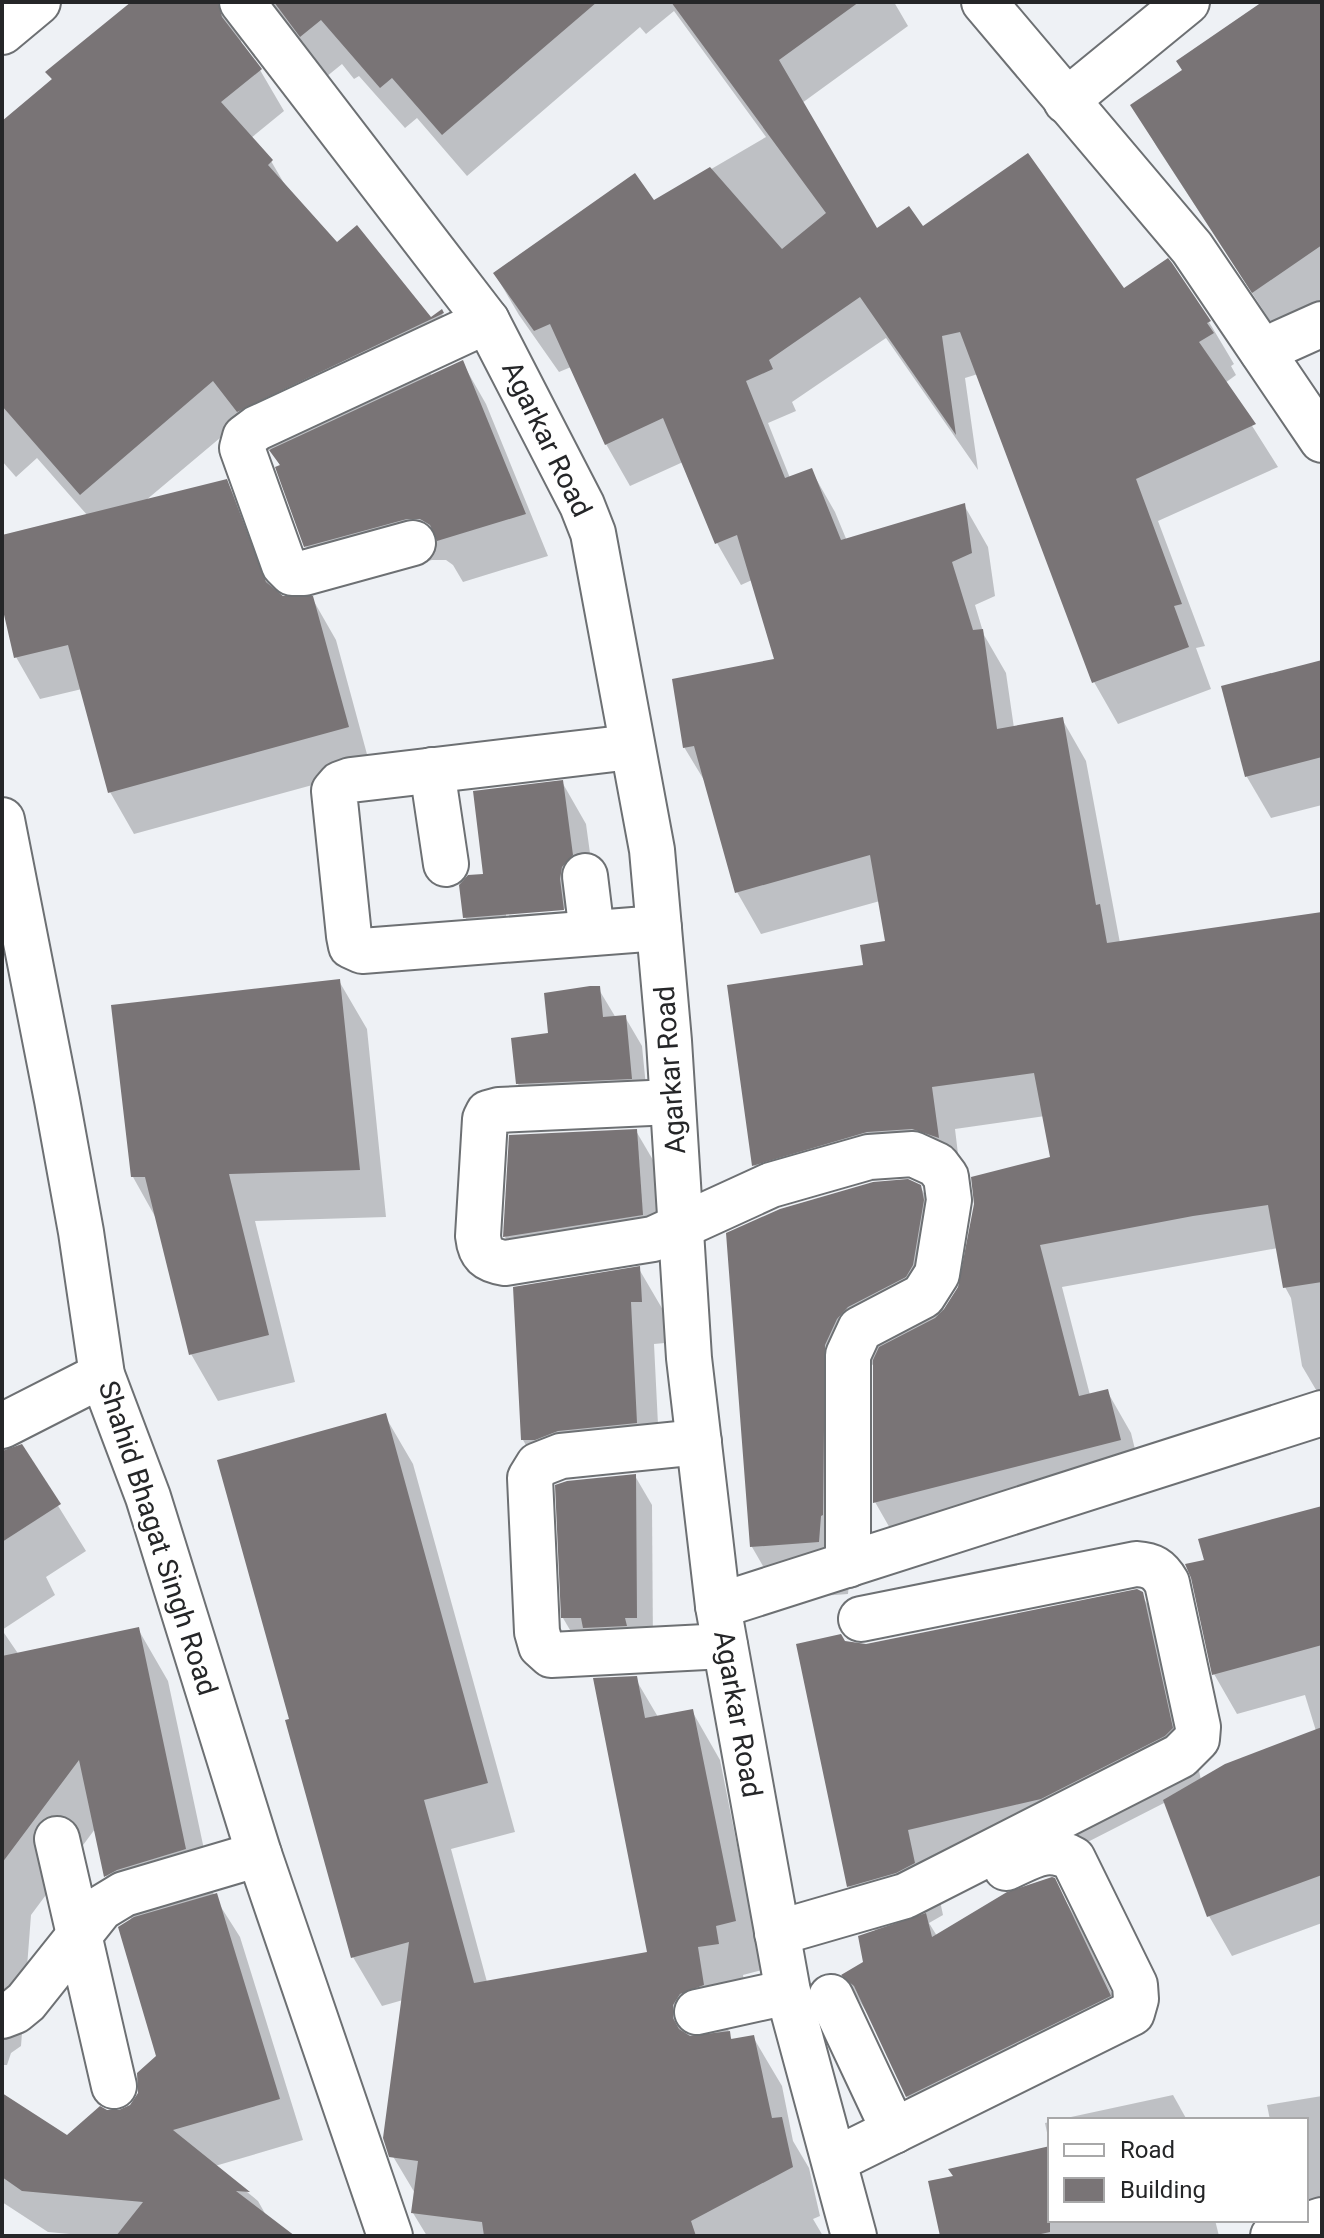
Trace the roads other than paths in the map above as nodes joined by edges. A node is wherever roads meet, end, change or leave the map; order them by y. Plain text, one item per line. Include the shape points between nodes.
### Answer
1 (38, 2) edge
2 (242, 2) edge
3 (984, 2) edge
4 (1187, 2) edge
5 (2, 32) edge
6 (1066, 101) junction
7 (487, 321) junction
8 (1322, 324) edge
9 (1262, 351) junction
10 (1322, 440) edge
11 (413, 543) dead end
12 (631, 747) junction
13 (432, 770) junction
14 (2, 820) edge
15 (446, 864) dead end
16 (585, 876) dead end
17 (659, 928) junction
18 (592, 933) junction
19 (672, 1102) junction
20 (682, 1225) junction
21 (102, 1375) junction
22 (1322, 1413) edge
23 (2, 1426) edge
24 (699, 1442) junction
25 (931, 1538) junction
26 (848, 1565) junction
27 (942, 1603) junction
28 (861, 1619) dead end
29 (722, 1626) junction
30 (57, 1839) dead end
31 (259, 1854) junction
32 (79, 1937) junction
33 (782, 1963) junction
34 (831, 1997) dead end
35 (697, 2012) dead end
36 (2, 2016) edge
37 (114, 2086) dead end
38 (894, 2131) junction
39 (835, 2160) junction
40 (1322, 2220) edge
41 (390, 2236) edge
42 (854, 2236) edge
43 (1273, 2236) edge

1 - 5 street
2 - 7 street, Agarkar Road
3 - 6 street
4 - 6 street
6 - 9 street via 1192,248
7 - 11 street via 245,437 242,448 284,565 292,573
7 - 12 street, Agarkar Road via 593,533
8 - 9 street
9 - 10 street
12 - 13 street
12 - 17 street, Agarkar Road via 652,850
13 - 15 street
13 - 18 street via 351,780 334,791 351,946 362,951
14 - 21 street, Shahid Bhagat Singh Road via 73,1188
16 - 18 street
17 - 18 street
17 - 19 street, Agarkar Road
19 - 20 street, Agarkar Road
19 - 20 street via 488,1113 478,1236 480,1250 490,1260 505,1263 653,1239
20 - 24 street, Agarkar Road
20 - 26 street via 771,1185 869,1157 913,1154 937,1165 946,1177 949,1200 937,1274 923,1296 860,1329 848,1355
21 - 23 street
21 - 31 street, Shahid Bhagat Singh Road via 148,1497
22 - 25 street
24 - 29 street, Agarkar Road
24 - 29 street via 561,1456 538,1465 530,1478 537,1632 551,1655
25 - 26 street
25 - 27 street
26 - 29 street
27 - 28 street
27 - 33 street via 1150,1565 1167,1583 1197,1739 1180,1756
29 - 33 street, Agarkar Road
30 - 32 street
31 - 32 street via 124,1894 101,1908
31 - 41 street, Shahid Bhagat Singh Road
32 - 36 street via 26,2002
32 - 37 street
33 - 35 street
33 - 38 street via 1046,1851 1073,1859 1135,1985 1132,2013
33 - 39 street, Agarkar Road
34 - 38 street
38 - 39 street
39 - 42 street, Agarkar Road
40 - 43 street

